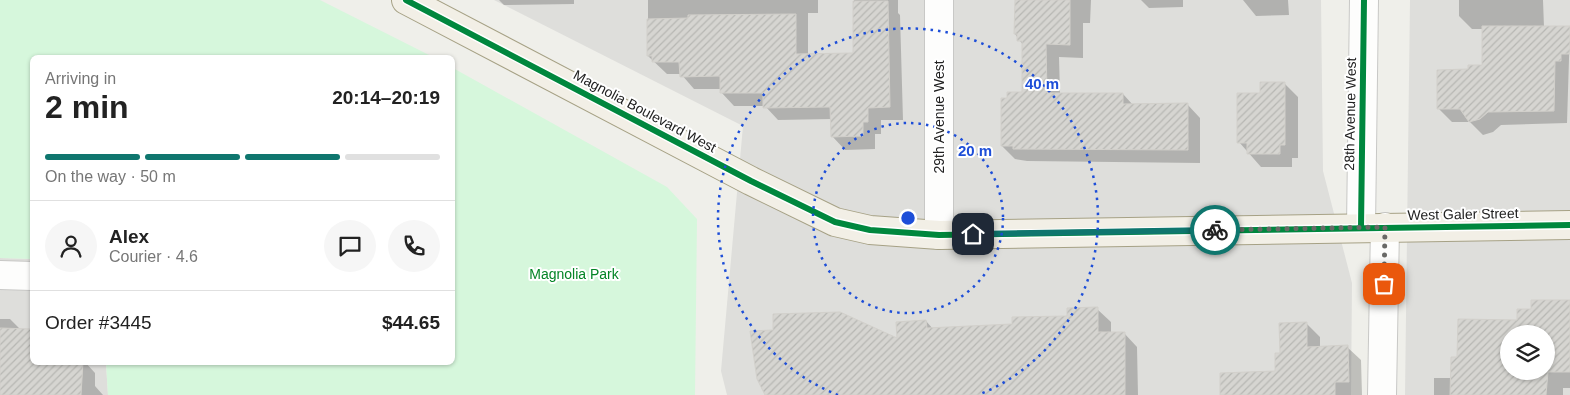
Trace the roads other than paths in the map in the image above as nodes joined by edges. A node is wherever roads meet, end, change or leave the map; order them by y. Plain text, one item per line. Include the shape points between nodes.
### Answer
1 (406, 0) edge
2 (939, 0) edge
3 (1364, 0) edge
4 (1570, 225) edge
5 (1373, 227) junction
6 (876, 231) joint
7 (939, 235) junction
8 (0, 275) edge
9 (30, 276) edge
10 (1382, 395) edge

1 - 6 main road, Magnolia Boulevard West via 750,181 835,222
2 - 7 street, 29th Avenue West
3 - 5 street, 28th Avenue West
4 - 5 main road, West Galer Street
5 - 7 main road, West Galer Street
5 - 10 street, 28th Avenue West
6 - 7 main road, West Galer Street
8 - 9 street

